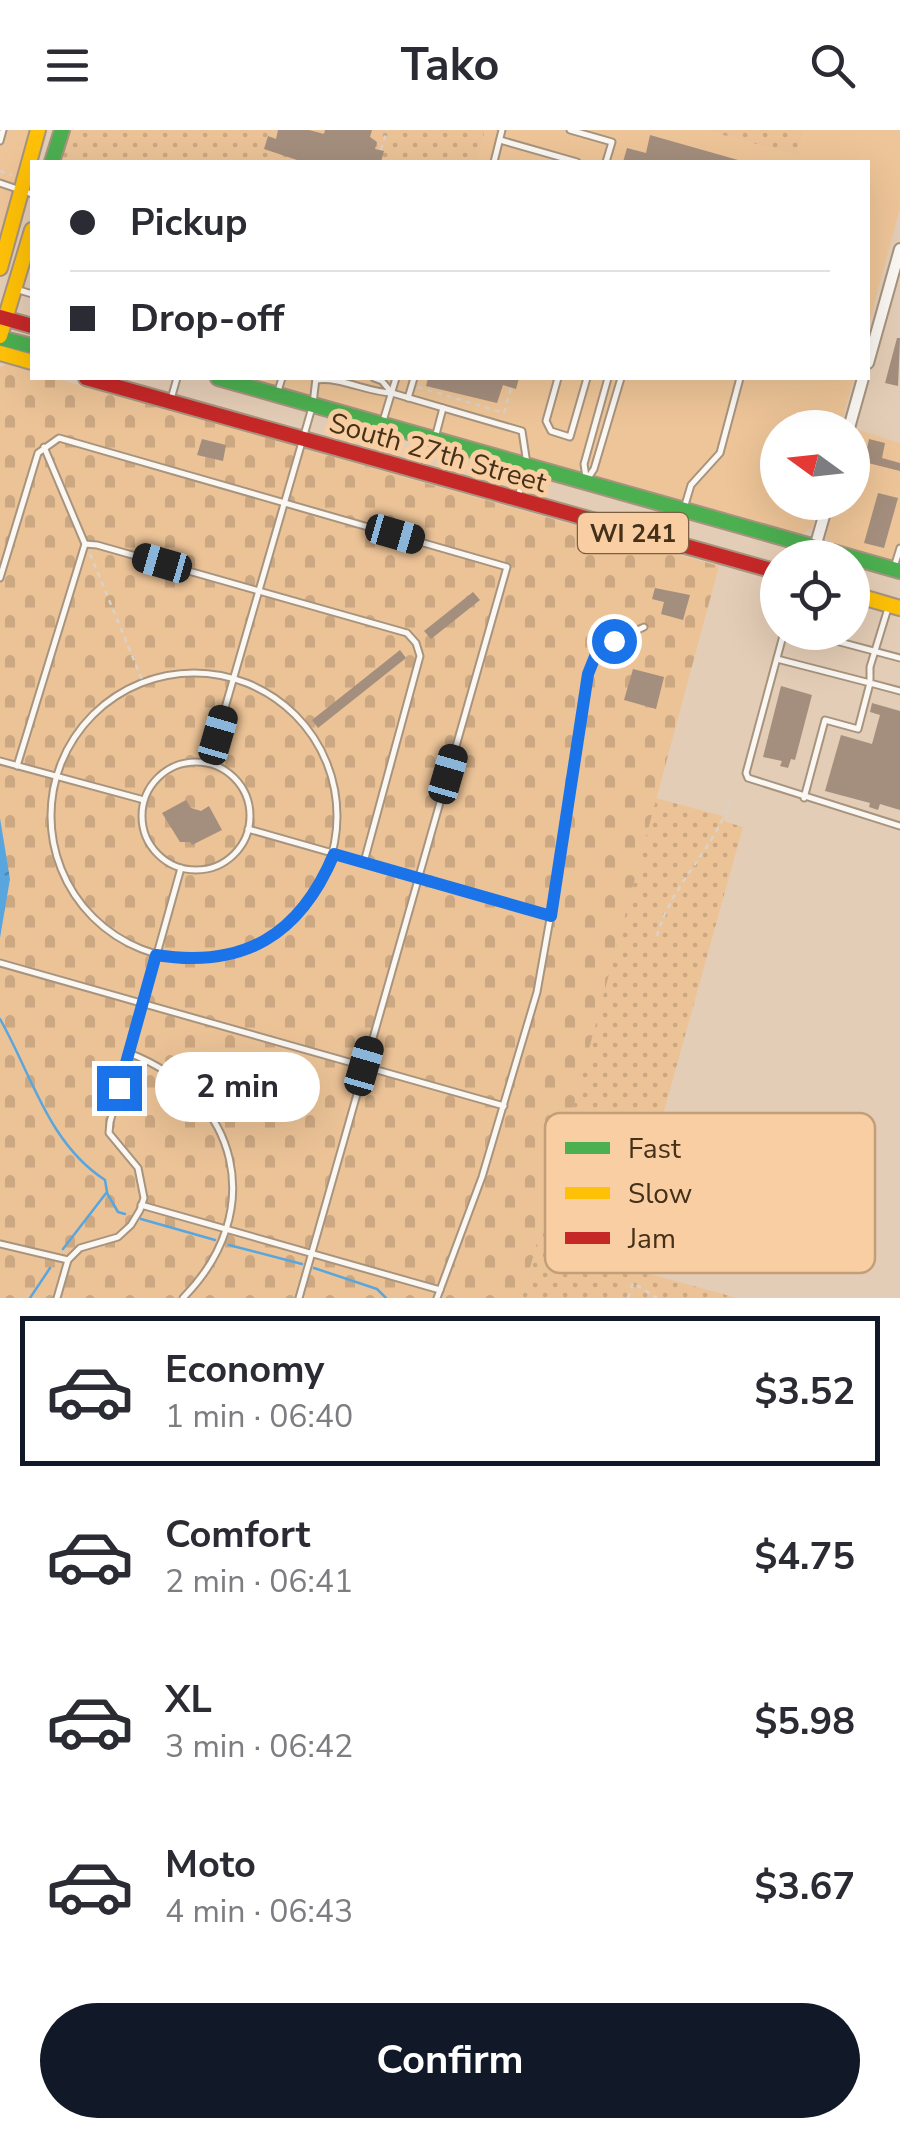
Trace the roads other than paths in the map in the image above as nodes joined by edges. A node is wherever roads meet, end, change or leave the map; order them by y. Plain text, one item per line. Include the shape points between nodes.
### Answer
1 (3, 130) edge
2 (38, 130) edge
3 (62, 130) edge
4 (502, 130) edge
5 (570, 130) edge
6 (0, 140) edge
7 (500, 140) junction
8 (33, 160) edge
9 (53, 160) edge
10 (495, 160) edge
11 (570, 160) edge
12 (607, 160) edge
13 (0, 183) edge
14 (27, 192) edge
15 (30, 244) edge
16 (900, 249) edge
17 (0, 268) edge
18 (16, 289) junction
19 (30, 293) edge
20 (2, 320) edge
21 (30, 326) edge
22 (0, 337) edge
23 (30, 345) edge
24 (0, 352) edge
25 (870, 356) edge
26 (30, 361) edge
27 (93, 380) edge
28 (176, 380) edge
29 (229, 380) edge
30 (316, 380) edge
31 (337, 380) edge
32 (379, 380) edge
33 (395, 380) edge
34 (414, 380) edge
35 (557, 380) edge
36 (586, 380) edge
37 (607, 380) edge
38 (620, 380) edge
39 (739, 380) edge
40 (863, 380) edge
41 (269, 387) edge
42 (392, 393) junction
43 (408, 398) junction
44 (170, 402) junction
45 (313, 404) junction
46 (443, 408) junction
47 (854, 410) edge
48 (382, 424) junction
49 (434, 438) junction
50 (302, 440) junction
51 (44, 447) junction
52 (527, 464) junction
53 (586, 480) junction
54 (517, 500) junction
55 (283, 502) junction
56 (684, 508) junction
57 (779, 540) edge
58 (84, 544) junction
59 (900, 548) edge
60 (870, 564) edge
61 (760, 567) edge
62 (897, 570) edge
63 (0, 578) edge
64 (259, 590) junction
65 (870, 599) edge
66 (895, 605) edge
67 (644, 627) dead end
68 (779, 650) edge
69 (867, 650) edge
70 (874, 652) junction
71 (900, 658) edge
72 (777, 659) junction
73 (234, 678) junction
74 (870, 683) junction
75 (900, 692) edge
76 (0, 762) edge
77 (209, 764) junction
78 (17, 766) junction
79 (56, 776) junction
80 (804, 798) junction
81 (144, 800) junction
82 (900, 826) edge
83 (248, 829) junction
84 (334, 854) junction
85 (364, 862) junction
86 (180, 868) junction
87 (418, 878) junction
88 (551, 916) junction
89 (156, 955) junction
90 (0, 963) edge
91 (143, 1004) junction
92 (129, 1053) junction
93 (364, 1066) junction
94 (504, 1106) junction
95 (142, 1205) junction
96 (228, 1229) junction
97 (0, 1244) edge
98 (312, 1253) junction
99 (68, 1260) junction
100 (440, 1290) junction
101 (58, 1298) edge
102 (183, 1298) edge
103 (299, 1298) edge
104 (436, 1298) edge

1 - 6 lane
2 - 8 main road
3 - 9 main road
4 - 7 lane
5 - 12 lane via 612,142
7 - 10 lane
7 - 11 lane
13 - 14 lane
14 - 17 main road
15 - 18 main road
16 - 25 street
18 - 19 lane
18 - 20 main road
20 - 21 main road
20 - 22 main road
22 - 23 main road
24 - 26 main road
27 - 44 main road, South 27th Street / WI 241
28 - 44 lane
29 - 41 main road, South 27th Street / WI 241
30 - 45 lane
31 - 42 lane
32 - 42 lane
33 - 42 lane
34 - 43 lane
35 - 36 lane via 546,420 551,432 570,437
37 - 53 lane via 584,464
38 - 53 lane
39 - 56 lane via 720,453 691,485
40 - 47 street
41 - 45 main road, South 27th Street / WI 241
42 - 43 lane
42 - 48 lane
43 - 46 lane
44 - 50 main road, South 27th Street / WI 241
45 - 48 main road, South 27th Street / WI 241
45 - 50 lane
46 - 49 lane
46 - 52 lane via 522,430
48 - 49 main road, South 27th Street / WI 241
49 - 52 main road, South 27th Street / WI 241
50 - 54 main road, South 27th Street / WI 241
50 - 55 lane
51 - 55 lane via 58,438
51 - 58 lane
51 - 63 lane
52 - 53 main road, South 27th Street / WI 241
52 - 54 lane
53 - 56 main road, South 27th Street / WI 241
54 - 61 main road, South 27th Street / WI 241
55 - 64 lane
55 - 87 lane via 507,566
56 - 57 main road, South 27th Street / WI 241
58 - 64 lane
58 - 78 lane
59 - 62 lane
60 - 62 main road, South 27th Street / WI 241
64 - 73 lane
64 - 85 lane via 407,632 416,642 420,656
65 - 66 main road
66 - 70 lane
67 - 88 lane via 596,654 588,674
68 - 72 lane
69 - 70 lane
70 - 71 lane
70 - 74 lane
72 - 74 lane
72 - 80 lane via 746,773 752,782
73 - 77 lane
73 - 79 lane via 178,673 144,682 82,726
73 - 84 lane via 284,703 320,746 337,800
74 - 75 lane
74 - 80 lane via 858,729 825,720
76 - 78 lane
77 - 81 lane via 162,773
77 - 83 lane via 225,770 246,796
78 - 79 lane
79 - 81 lane
79 - 89 lane via 52,833 69,887 106,930
80 - 82 lane
81 - 86 lane via 148,842
83 - 84 lane
83 - 86 lane via 222,863
84 - 85 lane
84 - 89 lane via 307,905 264,942 212,959
85 - 87 lane
86 - 89 lane
87 - 88 lane
87 - 93 lane
88 - 94 lane
89 - 91 lane
90 - 91 lane
91 - 92 lane
91 - 93 lane
92 - 95 lane via 109,1133 138,1168
92 - 96 lane via 179,1078 214,1120 232,1176
93 - 94 lane
93 - 98 lane
94 - 100 lane
95 - 96 lane
95 - 99 lane via 118,1237 80,1248
96 - 98 lane
96 - 102 lane via 210,1267
97 - 99 lane
98 - 100 lane
98 - 103 lane
99 - 101 lane
100 - 104 lane

